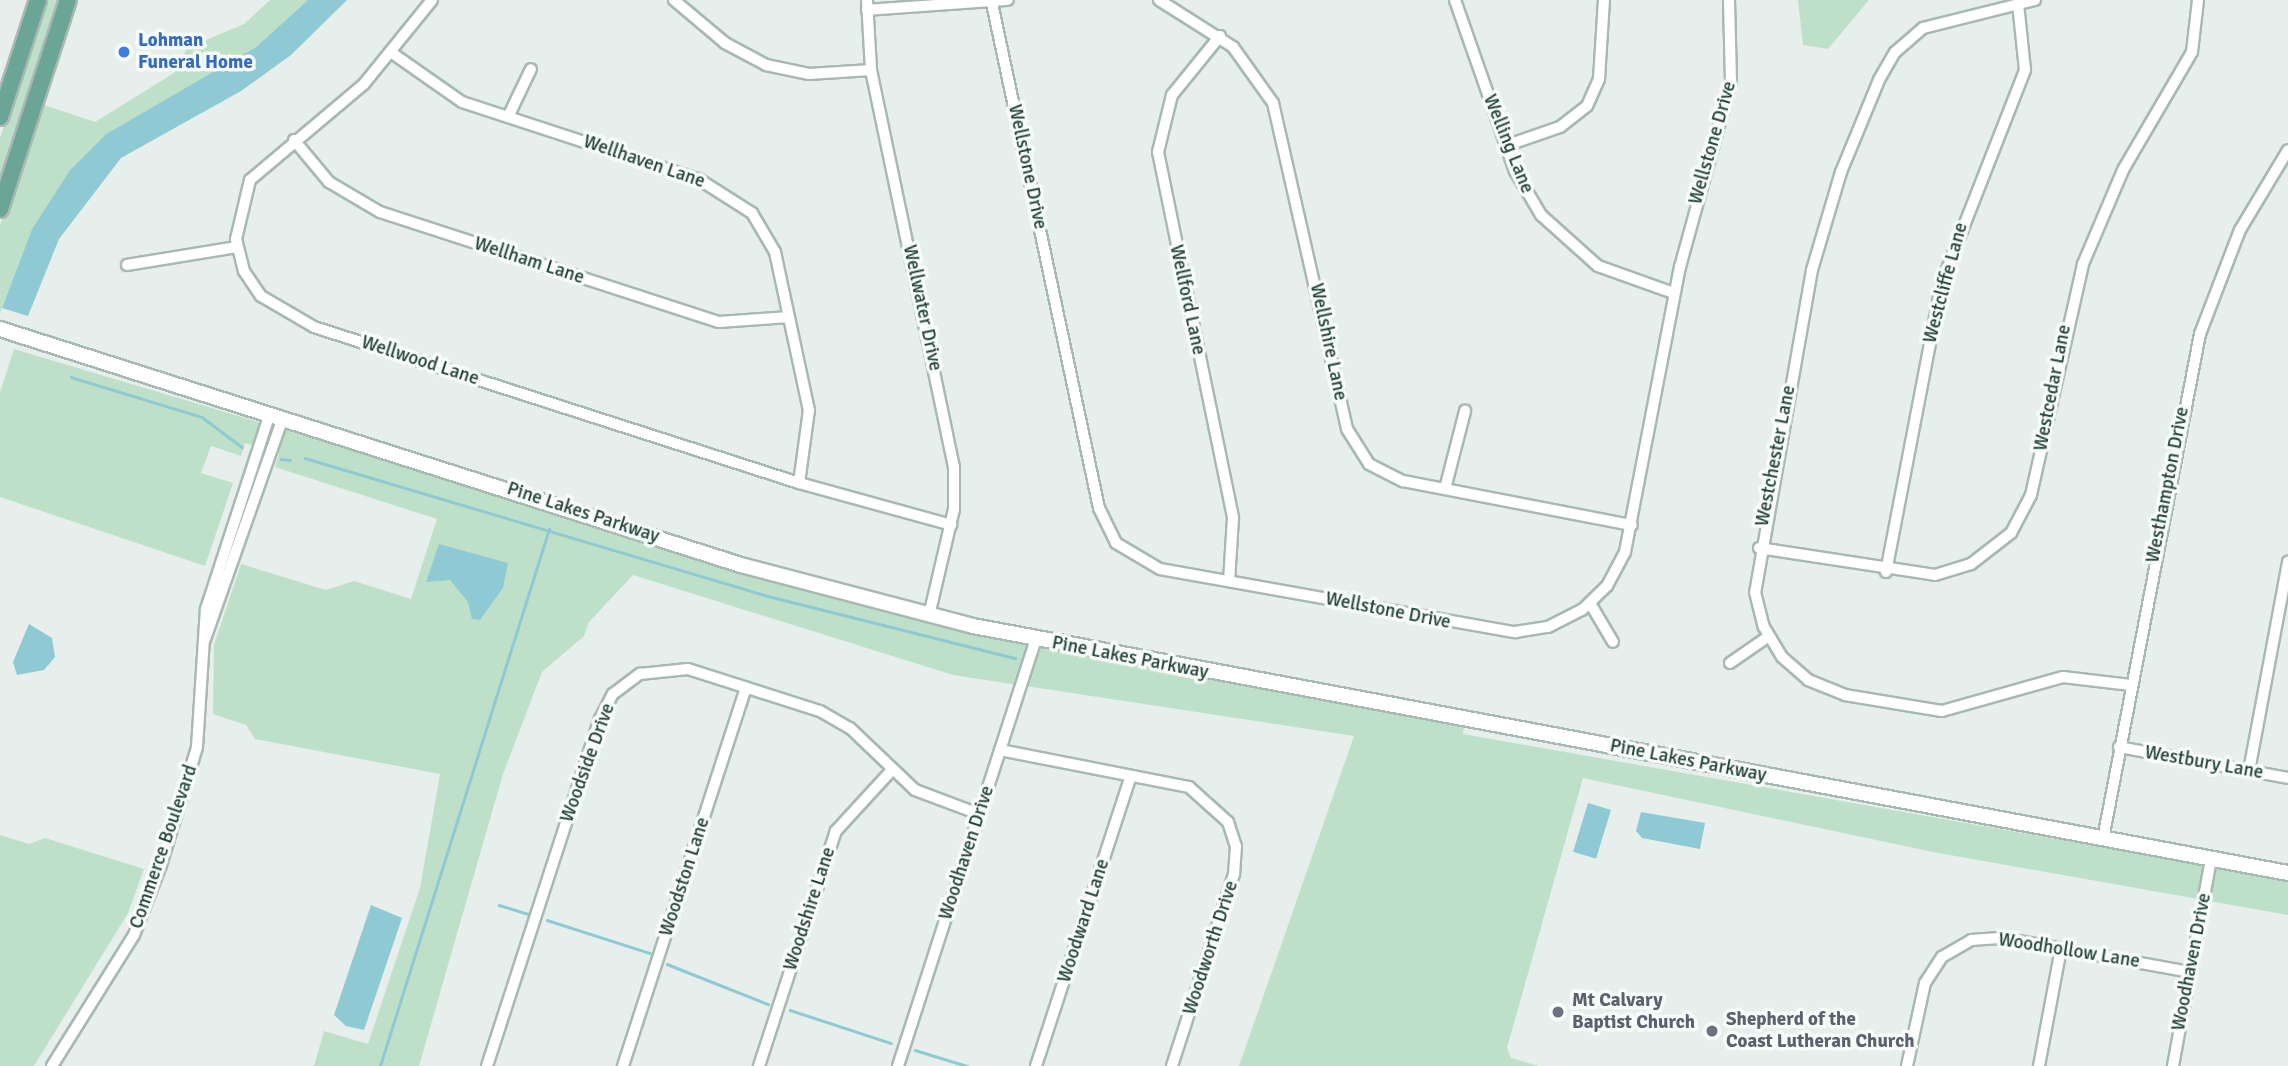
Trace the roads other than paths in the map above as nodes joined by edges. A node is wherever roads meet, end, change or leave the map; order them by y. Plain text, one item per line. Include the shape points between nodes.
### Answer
1 (38, 0) edge
2 (68, 0) edge
3 (432, 0) edge
4 (674, 0) edge
5 (1008, 0) edge
6 (1159, 0) edge
7 (1455, 0) edge
8 (1604, 0) edge
9 (1729, 0) edge
10 (2035, 0) edge
11 (2198, 0) edge
12 (992, 3) junction
13 (2018, 3) junction
14 (867, 5) edge
15 (1220, 36) junction
16 (392, 53) junction
17 (531, 69) dead end
18 (871, 70) junction
19 (0, 117) edge
20 (508, 117) junction
21 (294, 140) junction
22 (1506, 146) junction
23 (2288, 150) edge
24 (0, 209) edge
25 (237, 247) junction
26 (127, 265) dead end
27 (1674, 293) junction
28 (789, 317) junction
29 (0, 329) edge
30 (1465, 411) dead end
31 (276, 415) junction
32 (799, 483) junction
33 (1445, 489) junction
34 (951, 525) junction
35 (1632, 525) junction
36 (1759, 548) junction
37 (2288, 562) edge
38 (1886, 572) junction
39 (1229, 581) junction
40 (1590, 603) junction
41 (929, 615) junction
42 (1769, 635) junction
43 (1036, 640) junction
44 (1613, 642) dead end
45 (1730, 663) dead end
46 (2131, 685) junction
47 (746, 687) junction
48 (2119, 747) junction
49 (1000, 750) junction
50 (891, 771) junction
51 (2249, 771) junction
52 (1131, 776) junction
53 (2288, 778) edge
54 (979, 814) junction
55 (2103, 839) junction
56 (2211, 859) junction
57 (2288, 873) edge
58 (2061, 949) junction
59 (2190, 972) junction
60 (52, 1066) edge
61 (487, 1066) edge
62 (623, 1066) edge
63 (759, 1066) edge
64 (898, 1066) edge
65 (1036, 1066) edge
66 (1172, 1066) edge
67 (1907, 1066) edge
68 (2039, 1066) edge
69 (2173, 1066) edge

1 - 19 main road
2 - 24 main road
3 - 16 street
4 - 18 street via 725,43 766,65 809,74
5 - 12 street
6 - 15 street, Wellshire Lane
7 - 22 street, Welling Lane
8 - 22 street via 1599,79 1587,106 1560,127
9 - 27 street, Wellstone Drive via 1731,82
10 - 13 street, Westchester Lane
11 - 38 street, Westcedar Lane via 2192,52 2123,170 2083,264 2035,479 2019,522 1994,549 1960,569 1923,576
12 - 14 street
12 - 39 street, Wellstone Drive via 1105,527 1139,562
13 - 36 street, Westchester Lane via 1923,28 1895,52 1879,80 1817,248
13 - 38 street, Westcliffe Lane via 2023,78 1945,273
14 - 18 street, Wellwater Drive
15 - 33 street, Wellshire Lane via 1257,77 1281,126 1352,442 1390,477
15 - 39 street, Wellford Lane via 1172,95 1158,152 1233,518
16 - 20 street, Wellhaven Lane via 453,98
16 - 21 street via 355,93
17 - 20 street
18 - 34 street, Wellwater Drive via 951,444
20 - 28 street, Wellhaven Lane via 700,180 737,200 772,244
21 - 25 street via 246,187
21 - 28 street, Wellham Lane via 329,182 380,212 709,319 746,324
22 - 27 street, Welling Lane via 1531,202 1565,242 1622,277
23 - 46 street, Westhampton Drive via 2240,230 2200,334
25 - 26 street
25 - 32 street, Wellwood Lane via 256,290 293,320
27 - 35 street, Wellstone Drive
28 - 32 street, Wellhaven Lane via 810,422
29 - 31 street, Pine Lakes Parkway
30 - 33 street
31 - 41 street, Pine Lakes Parkway via 741,565
31 - 60 street, Commerce Boulevard via 210,594 197,747 142,917
32 - 34 street, Wellwood Lane
33 - 35 street, Wellshire Lane
34 - 41 street, Wellwater Drive
35 - 40 street, Wellstone Drive via 1618,569
36 - 38 street, Westcedar Lane
36 - 42 street, Westchester Lane via 1755,592
37 - 51 street
39 - 40 street, Wellstone Drive via 1505,631 1548,627
40 - 44 street
41 - 43 street, Pine Lakes Parkway
42 - 45 street
42 - 46 street, Westchester Lane via 1792,667 1829,691 1928,711 1964,708 2070,676
43 - 49 street, Woodhaven Drive
43 - 55 street, Pine Lakes Parkway
46 - 48 street, Westhampton Drive
47 - 50 street, Woodside Drive via 841,722
47 - 61 street, Woodside Drive via 666,667 635,676 610,699
47 - 62 street, Woodston Lane
48 - 51 street, Westbury Lane
48 - 55 street, Westhampton Drive
49 - 52 street, Woodworth Drive
49 - 54 street, Woodhaven Drive
50 - 54 street, Woodside Drive via 927,797
50 - 63 street, Woodshire Lane via 836,831
51 - 53 street, Westbury Lane
52 - 65 street, Woodward Lane
52 - 66 street, Woodworth Drive via 1189,787 1210,799 1236,846 1229,894
54 - 64 street, Woodhaven Drive
55 - 56 street, Pine Lakes Parkway
56 - 57 street, Pine Lakes Parkway
56 - 59 street, Woodhaven Drive
58 - 59 street, Woodhollow Lane
58 - 67 street, Woodhollow Lane via 1992,938 1950,950 1925,983
58 - 68 street
59 - 69 street, Woodhaven Drive

